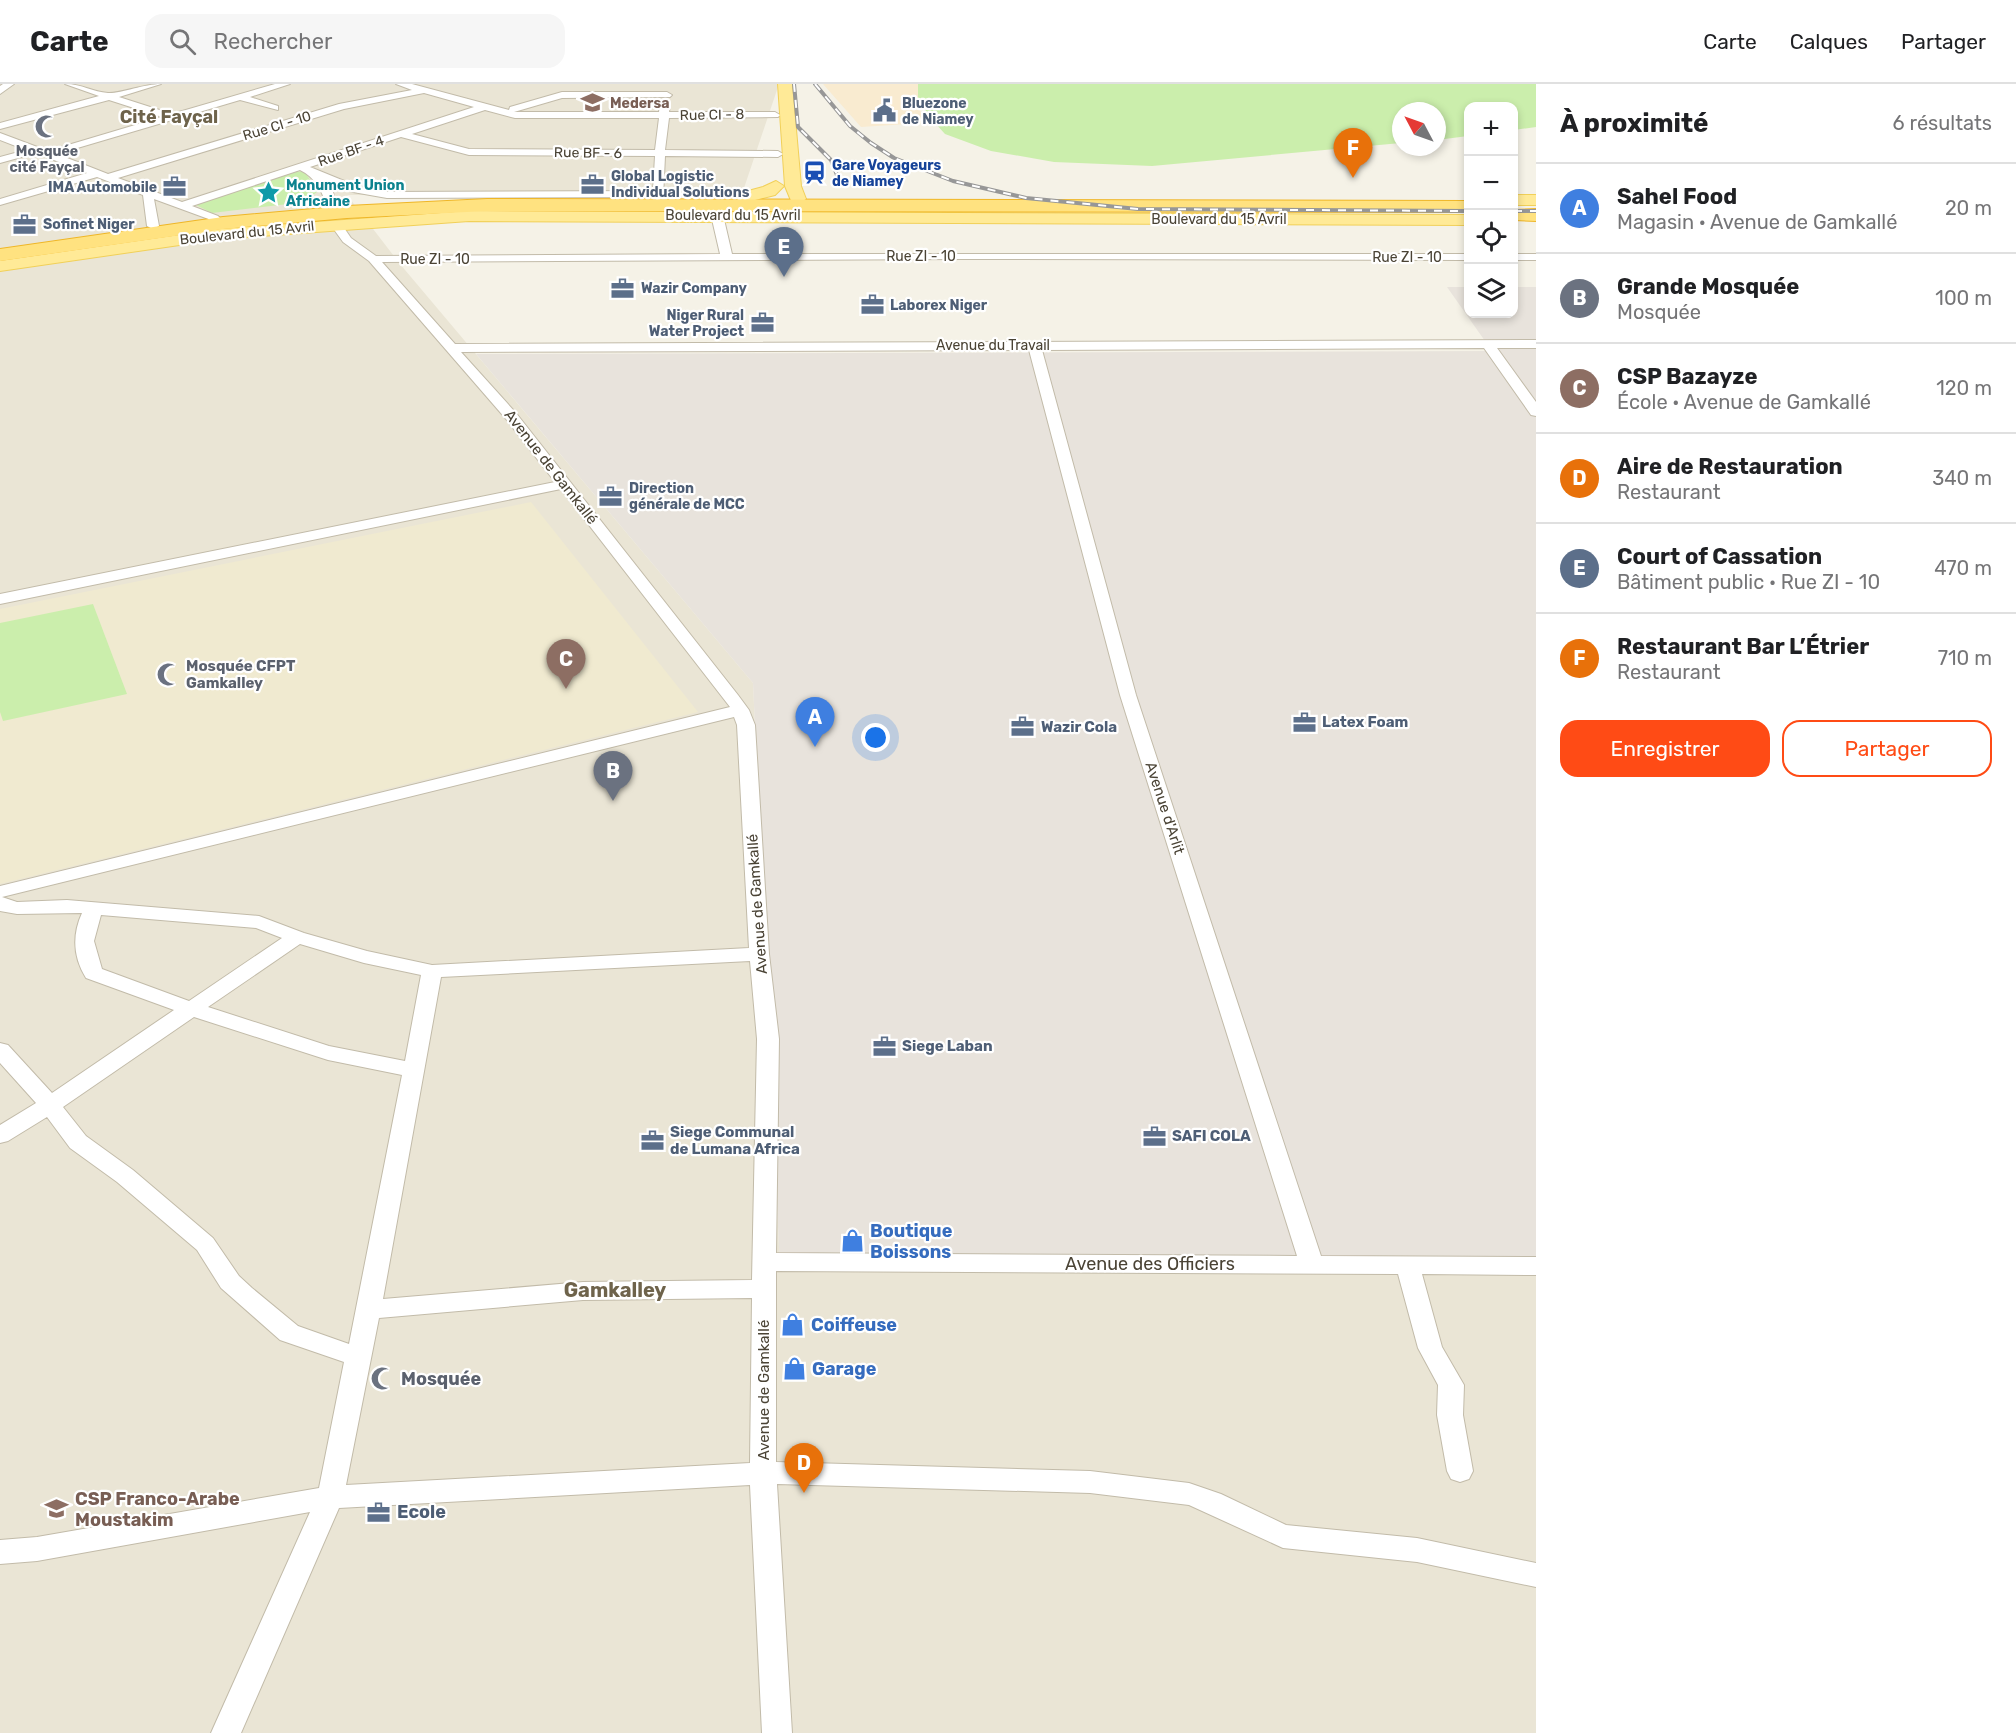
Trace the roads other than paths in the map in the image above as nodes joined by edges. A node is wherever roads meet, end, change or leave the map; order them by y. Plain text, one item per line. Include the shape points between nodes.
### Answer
1 (9, 84) edge
2 (69, 84) edge
3 (156, 84) edge
4 (285, 84) edge
5 (401, 84) edge
6 (447, 84) edge
7 (668, 84) edge
8 (774, 84) edge
9 (785, 84) edge
10 (0, 91) edge
11 (425, 91) junction
12 (667, 95) junction
13 (110, 96) junction
14 (239, 97) junction
15 (484, 107) junction
16 (275, 108) dead end
17 (501, 112) junction
18 (776, 115) junction
19 (663, 116) junction
20 (171, 117) junction
21 (0, 126) edge
22 (401, 134) junction
23 (0, 136) edge
24 (36, 150) junction
25 (660, 153) junction
26 (48, 154) junction
27 (778, 154) junction
28 (0, 160) edge
29 (303, 168) junction
30 (98, 173) junction
31 (109, 177) junction
32 (786, 188) junction
33 (148, 192) junction
34 (658, 196) junction
35 (1518, 200) edge
36 (1536, 200) edge
37 (1464, 201) edge
38 (0, 202) edge
39 (183, 206) junction
40 (1464, 207) edge
41 (1518, 207) edge
42 (1536, 207) edge
43 (717, 215) junction
44 (1464, 215) edge
45 (1518, 215) edge
46 (1536, 215) edge
47 (334, 216) junction
48 (214, 218) junction
49 (1464, 220) edge
50 (1518, 220) edge
51 (1536, 220) edge
52 (153, 226) junction
53 (0, 249) edge
54 (0, 255) edge
55 (1464, 257) edge
56 (1518, 257) edge
57 (1536, 257) edge
58 (727, 258) junction
59 (373, 259) junction
60 (0, 260) edge
61 (0, 266) edge
62 (1488, 344) junction
63 (1536, 344) edge
64 (1034, 345) junction
65 (450, 348) junction
66 (1536, 412) edge
67 (564, 484) junction
68 (0, 599) edge
69 (740, 710) junction
70 (0, 892) edge
71 (0, 903) edge
72 (93, 910) junction
73 (297, 937) junction
74 (759, 954) junction
75 (432, 971) junction
76 (191, 1009) junction
77 (0, 1050) edge
78 (413, 1069) junction
79 (50, 1105) junction
80 (0, 1136) edge
81 (764, 1262) junction
82 (1312, 1265) junction
83 (1408, 1266) junction
84 (1536, 1266) edge
85 (764, 1289) junction
86 (369, 1310) junction
87 (358, 1356) junction
88 (1460, 1471) dead end
89 (764, 1473) junction
90 (330, 1497) junction
91 (0, 1552) edge
92 (1536, 1575) edge
93 (226, 1733) edge
94 (777, 1733) edge

1 - 10 street
2 - 13 street
3 - 13 street
4 - 14 street
5 - 11 street, Rue CI - 8
6 - 11 street, Rue CI - 10
7 - 12 street
8 - 18 main road
9 - 32 main road
11 - 15 street, Rue CI - 8
11 - 31 street, Rue CI - 10 via 342,106
12 - 17 street via 562,95
12 - 19 street
13 - 20 street
13 - 21 street
14 - 16 street
14 - 20 street
15 - 17 street, Rue CI - 8
15 - 22 street, Rue BF - 4
17 - 19 street, Rue CI - 8 via 521,116
18 - 19 street, Rue CI - 8
18 - 27 main road
19 - 25 street
20 - 26 street
22 - 25 street, Rue BF - 6 via 469,152
22 - 29 street, Rue BF - 4
23 - 24 street
24 - 26 street
24 - 28 street
25 - 27 street, Rue BF - 6
25 - 34 street
26 - 30 street
27 - 32 main road
29 - 34 street via 357,190 387,195
29 - 39 street, Rue BF - 4
29 - 47 street, Avenue de Gamkallé via 319,178 330,195
30 - 31 street
30 - 38 street
31 - 33 street
32 - 34 main road, Boulevard du 15 Avril via 743,198
32 - 37 main road, Boulevard du 15 Avril via 834,199
33 - 39 street
33 - 52 street
34 - 47 main road, Boulevard du 15 Avril via 503,198
35 - 36 main road
39 - 48 street
40 - 54 highway, Boulevard du 15 Avril via 487,205 233,222
41 - 42 highway
43 - 47 main road, Boulevard du 15 Avril
43 - 49 main road, Boulevard du 15 Avril
43 - 58 street
44 - 60 highway, Boulevard du 15 Avril via 485,210 216,229
45 - 46 highway
47 - 48 main road, Boulevard du 15 Avril
47 - 59 street, Avenue de Gamkallé via 347,240
47 - 61 main road, Boulevard du 15 Avril
48 - 52 main road, Boulevard du 15 Avril
50 - 51 main road
52 - 53 main road, Boulevard du 15 Avril
55 - 58 street, Rue ZI - 10
56 - 57 street
58 - 59 street, Rue ZI - 10
59 - 65 street, Avenue de Gamkallé
62 - 63 street, Avenue du Travail
62 - 64 street, Avenue du Travail
62 - 66 street
64 - 65 street, Avenue du Travail
64 - 82 street, Avenue d'Arlit via 1128,695
65 - 67 street, Avenue de Gamkallé via 511,416
67 - 68 street
67 - 69 street, Avenue de Gamkallé
69 - 70 street
69 - 74 street, Avenue de Gamkallé via 746,725
71 - 72 street via 16,908 58,906
72 - 73 street via 259,921
72 - 76 street via 83,931 93,973
73 - 75 street via 364,957
73 - 76 street
74 - 75 street
74 - 81 street, Avenue de Gamkallé via 768,1039
75 - 78 street
76 - 78 street via 322,1051
76 - 79 street
77 - 79 street
78 - 86 street
79 - 80 street
79 - 87 street via 78,1142 205,1244 236,1288 289,1333
81 - 82 street, Avenue des Officiers
81 - 85 street, Avenue de Gamkallé
82 - 83 street, Avenue des Officiers
83 - 84 street, Avenue des Officiers
83 - 88 street via 1430,1348 1451,1385 1450,1415
85 - 86 street via 583,1291
85 - 89 street, Avenue de Gamkallé
86 - 87 street
87 - 90 street
89 - 90 street
89 - 92 street via 1090,1482 1190,1494 1282,1536 1417,1550
89 - 94 street, Avenue de Gamkallé
90 - 91 street via 37,1549
90 - 93 street

